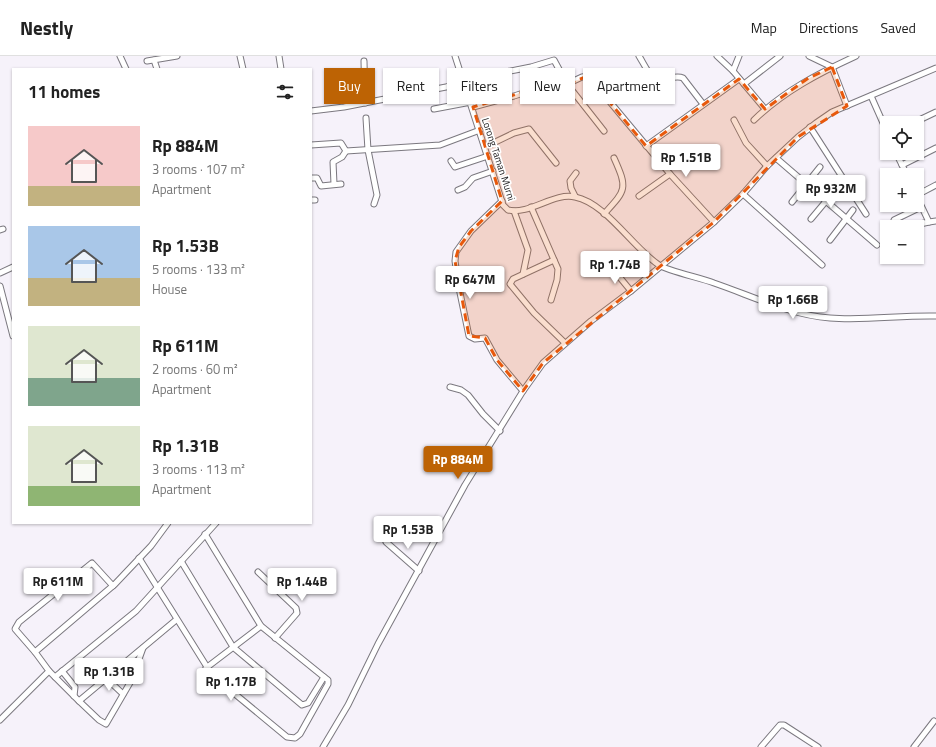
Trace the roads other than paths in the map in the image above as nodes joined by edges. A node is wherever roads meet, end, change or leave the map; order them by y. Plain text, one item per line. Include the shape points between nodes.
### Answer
1 (120, 56) edge
2 (177, 56) edge
3 (240, 56) edge
4 (279, 56) edge
5 (456, 56) edge
6 (639, 56) edge
7 (717, 56) edge
8 (739, 56) edge
9 (780, 56) edge
10 (809, 56) edge
11 (856, 56) edge
12 (154, 60) junction
13 (147, 61) dead end
14 (364, 61) dead end
15 (832, 67) junction
16 (126, 68) edge
17 (157, 68) edge
18 (243, 68) edge
19 (281, 68) edge
20 (364, 68) edge
21 (460, 68) edge
22 (526, 68) edge
23 (558, 68) edge
24 (936, 68) edge
25 (733, 71) junction
26 (575, 79) edge
27 (739, 79) junction
28 (744, 84) junction
29 (447, 86) edge
30 (575, 95) edge
31 (870, 96) junction
32 (375, 101) edge
33 (358, 104) edge
34 (472, 104) joint
35 (703, 104) junction
36 (847, 106) junction
37 (434, 109) dead end
38 (765, 109) junction
39 (312, 111) edge
40 (936, 112) edge
41 (880, 117) edge
42 (366, 118) dead end
43 (924, 118) edge
44 (734, 120) dead end
45 (754, 120) dead end
46 (810, 127) junction
47 (480, 130) junction
48 (604, 131) dead end
49 (312, 145) edge
50 (646, 146) junction
51 (485, 147) junction
52 (936, 148) edge
53 (368, 150) junction
54 (346, 151) junction
55 (488, 156) junction
56 (614, 158) dead end
57 (776, 158) junction
58 (900, 160) edge
59 (451, 161) dead end
60 (556, 163) dead end
61 (902, 165) junction
62 (767, 166) junction
63 (820, 167) dead end
64 (903, 168) edge
65 (493, 171) junction
66 (576, 173) dead end
67 (670, 174) junction
68 (312, 178) edge
69 (334, 184) junction
70 (341, 184) dead end
71 (806, 184) junction
72 (936, 185) edge
73 (837, 188) dead end
74 (458, 190) dead end
75 (924, 192) edge
76 (743, 194) junction
77 (575, 196) junction
78 (639, 196) dead end
79 (502, 201) junction
80 (826, 201) junction
81 (792, 202) dead end
82 (374, 204) dead end
83 (531, 207) junction
84 (853, 210) dead end
85 (514, 212) junction
86 (909, 212) edge
87 (924, 212) edge
88 (604, 214) junction
89 (866, 214) dead end
90 (811, 219) dead end
91 (847, 219) junction
92 (936, 221) edge
93 (714, 222) junction
94 (929, 222) junction
95 (830, 240) dead end
96 (877, 245) dead end
97 (554, 260) junction
98 (822, 265) dead end
99 (660, 266) junction
100 (12, 267) edge
101 (612, 268) dead end
102 (0, 273) edge
103 (523, 274) junction
104 (0, 286) edge
105 (632, 291) junction
106 (551, 300) dead end
107 (936, 316) edge
108 (12, 332) edge
109 (565, 342) junction
110 (450, 386) dead end
111 (523, 391) junction
112 (500, 431) junction
113 (167, 524) edge
114 (215, 524) edge
115 (205, 534) junction
116 (386, 542) dead end
117 (139, 558) junction
118 (181, 561) junction
119 (419, 571) junction
120 (258, 572) dead end
121 (113, 586) junction
122 (158, 589) junction
123 (176, 620) junction
124 (261, 626) junction
125 (275, 638) junction
126 (144, 646) junction
127 (233, 647) junction
128 (35, 652) junction
129 (206, 668) junction
130 (49, 671) junction
131 (62, 672) junction
132 (55, 677) junction
133 (324, 677) junction
134 (106, 678) junction
135 (123, 694) junction
136 (74, 696) junction
137 (79, 700) junction
138 (0, 720) edge
139 (934, 721) dead end
140 (815, 746) edge
141 (323, 747) edge
142 (761, 747) edge
143 (914, 747) edge

1 - 16 street
2 - 12 street
3 - 18 street
4 - 19 street
5 - 21 street, Lorong Taman Murni
6 - 35 street via 652,77 660,80 678,76 682,78
7 - 25 street
8 - 25 street
9 - 28 street
10 - 15 street
11 - 15 street
12 - 13 street
12 - 17 street
14 - 20 street
15 - 36 street
15 - 38 street via 807,79
22 - 23 street via 554,60
24 - 31 street
25 - 27 street
26 - 50 street via 586,76 590,78
27 - 28 street
27 - 35 street
28 - 38 street
29 - 32 street
30 - 48 street
31 - 36 street
31 - 41 street
33 - 39 street
34 - 37 street
34 - 47 street, Lorong Taman Murni
35 - 50 street
36 - 46 street via 832,112
38 - 45 street
40 - 43 street
42 - 53 street
44 - 62 street via 746,143
46 - 57 street
46 - 89 street
47 - 51 street, Lorong Taman Murni
47 - 53 street via 440,145
49 - 54 street via 341,143
50 - 67 street
51 - 55 street, Lorong Taman Murni
51 - 60 street via 529,129
52 - 61 street
53 - 54 street
53 - 82 street via 377,195
54 - 69 street via 333,162
55 - 59 street via 455,167
55 - 65 street, Lorong Taman Murni
56 - 88 street via 623,177 623,189
57 - 62 street
57 - 71 street
58 - 61 street
61 - 64 street
62 - 76 street
63 - 71 street
65 - 74 street via 473,178 466,187
65 - 79 street, Lorong Taman Murni
66 - 77 street via 570,181 570,188
67 - 78 street
67 - 93 street
68 - 69 street via 317,178 321,186
69 - 70 street
71 - 80 street
71 - 81 street
72 - 75 street
73 - 80 street
76 - 93 street
76 - 98 street
77 - 83 street, Lorong Taman Murni
77 - 88 street via 592,203
79 - 85 street, Lorong Taman Murni via 508,210
79 - 111 street via 471,231 459,247 455,261 469,336 475,339 485,338 505,371
80 - 90 street
80 - 91 street
83 - 85 street, Lorong Taman Murni
83 - 97 street
84 - 91 street
85 - 103 street via 528,250
86 - 94 street via 894,220 893,224 911,226
87 - 94 street
88 - 99 street
91 - 95 street
91 - 96 street
92 - 94 street
93 - 99 street
97 - 103 street
97 - 106 street via 558,274
99 - 105 street
99 - 107 street via 804,314 862,319
100 - 102 street
101 - 105 street
103 - 109 street via 511,281 512,288 534,314
104 - 108 street
105 - 109 street
109 - 111 street via 543,363
110 - 112 street via 468,395
111 - 112 street
112 - 119 street via 465,486
113 - 117 street
114 - 115 street
115 - 118 street
115 - 124 street
116 - 119 street
117 - 121 street
117 - 122 street
118 - 122 street
118 - 127 street
119 - 141 street
120 - 125 street via 296,608 297,613
121 - 128 street
121 - 128 street via 92,563 19,622 15,629
122 - 123 street
122 - 131 street via 136,611
123 - 126 street
123 - 129 street
124 - 125 street
124 - 127 street
125 - 133 street
126 - 134 street
126 - 135 street
127 - 129 street
127 - 133 street via 302,705 308,703
128 - 130 street
129 - 133 street via 281,733 292,738 300,734 319,702 328,684
130 - 132 street
130 - 138 street
131 - 132 street
131 - 136 street via 75,687
132 - 136 street
134 - 135 street
134 - 137 street
135 - 137 street via 106,724
136 - 137 street
139 - 143 street
140 - 142 street via 782,725

